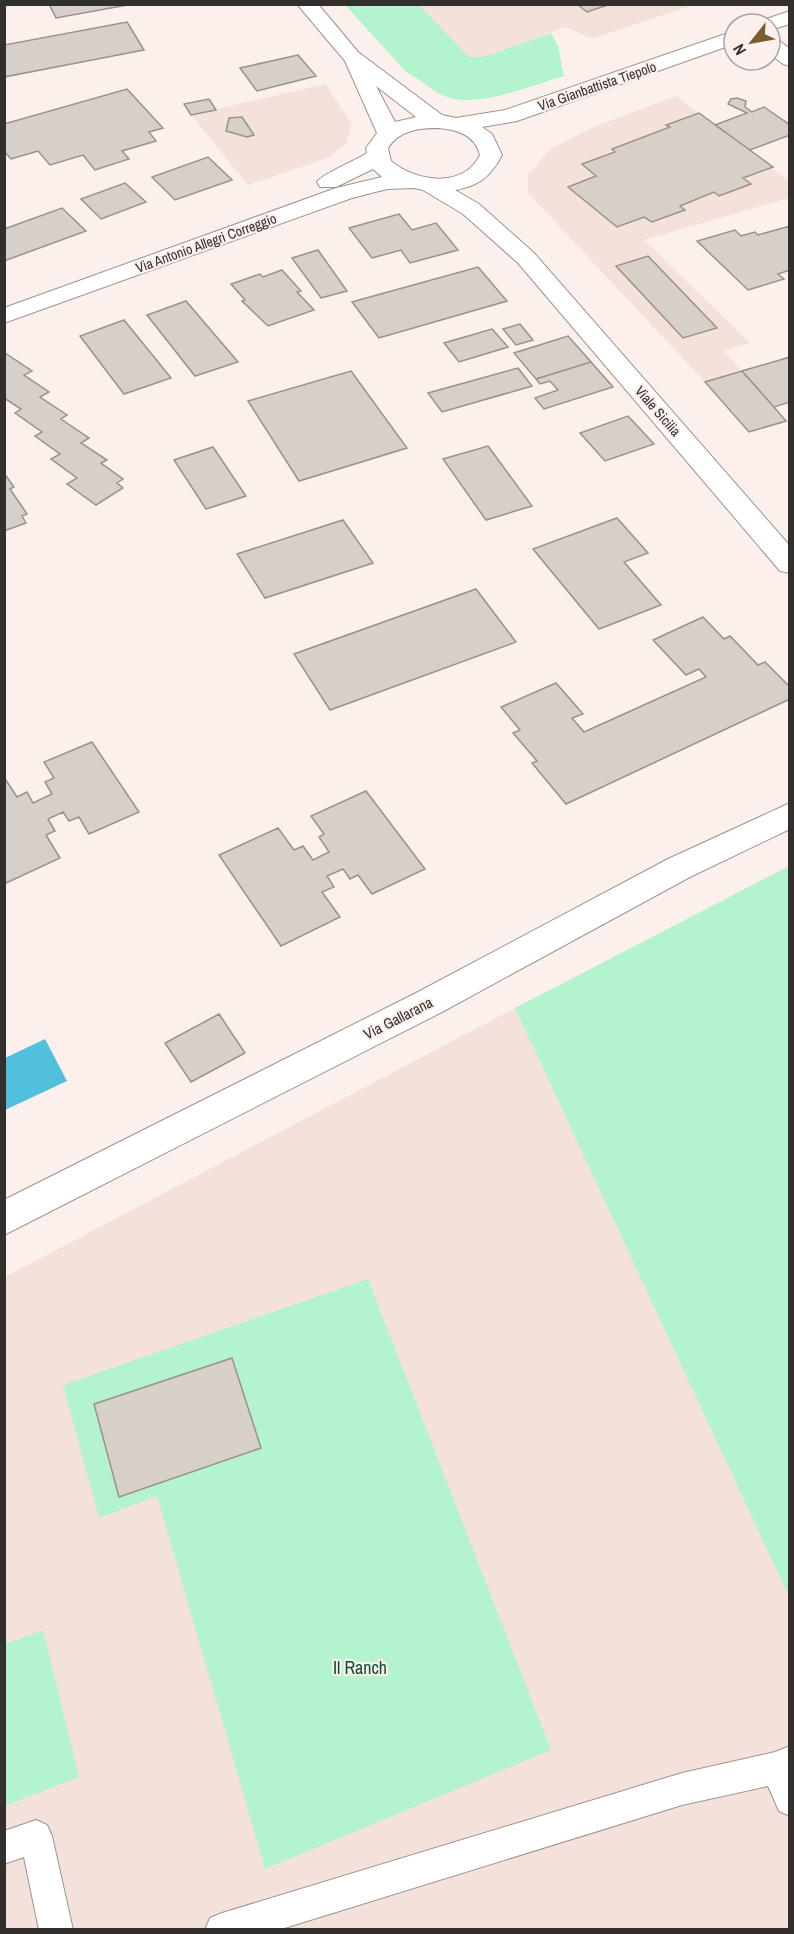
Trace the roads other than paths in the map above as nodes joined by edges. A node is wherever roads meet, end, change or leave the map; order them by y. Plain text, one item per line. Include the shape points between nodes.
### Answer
1 (308, 4) edge
2 (722, 41) edge
3 (351, 56) junction
4 (722, 58) edge
5 (447, 123) junction
6 (388, 134) junction
7 (498, 150) junction
8 (377, 156) junction
9 (421, 183) junction
10 (526, 258) junction
11 (4, 296) edge
12 (4, 316) edge
13 (789, 564) edge
14 (789, 815) edge
15 (4, 1219) edge
16 (783, 1765) edge
17 (789, 1800) edge
18 (4, 1848) edge
19 (243, 1926) edge
20 (56, 1929) edge

1 - 3 street
2 - 5 street, Via Gianbattista Tiepolo via 509,116
3 - 5 street via 411,104
3 - 6 street
4 - 7 street, Via Gianbattista Tiepolo
5 - 6 street, Via Gianbattista Tiepolo via 409,124
5 - 7 street via 471,129
6 - 8 street via 379,144
7 - 9 street, Via Gianbattista Tiepolo via 463,181
7 - 10 street, Viale Sicilia via 482,180 487,196
8 - 9 street, Viale Sicilia via 389,172
8 - 11 street, Via Antonio Allegri Correggio via 334,180
9 - 10 street, Viale Sicilia via 471,209
9 - 12 street, Via Antonio Allegri Correggio via 387,182 344,192
10 - 13 street, Viale Sicilia
14 - 15 street, Via Gallarana via 679,868 430,1002
16 - 17 lane
16 - 19 lane via 682,1789
18 - 20 lane via 36,1836

